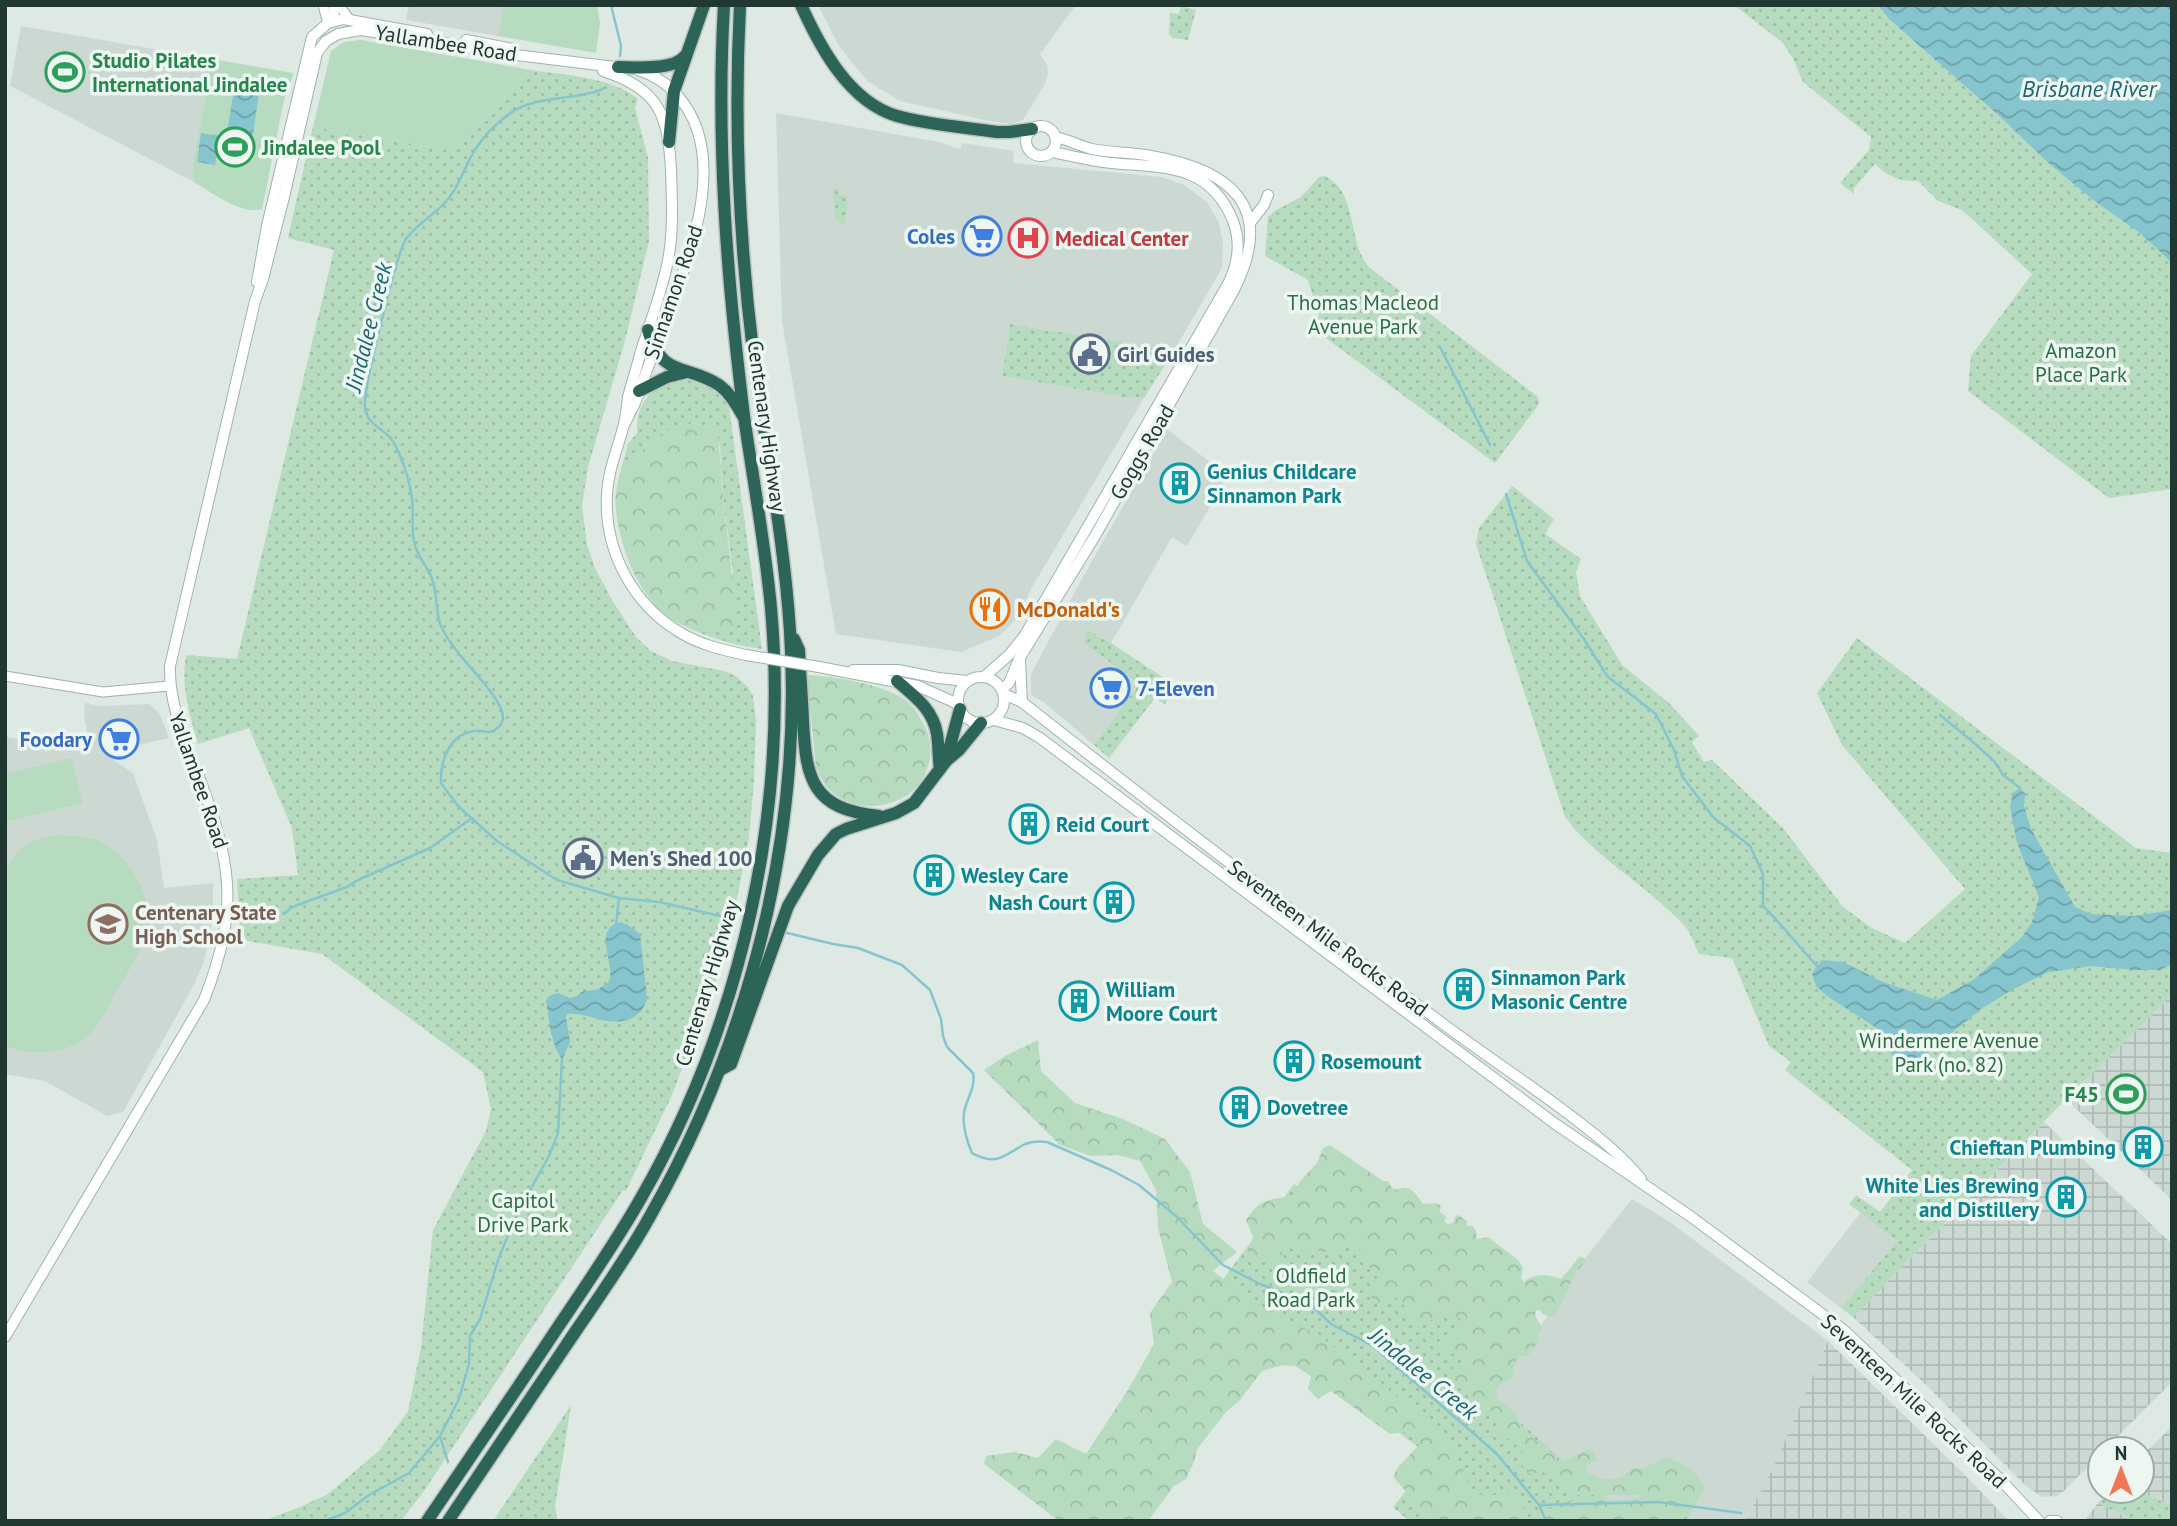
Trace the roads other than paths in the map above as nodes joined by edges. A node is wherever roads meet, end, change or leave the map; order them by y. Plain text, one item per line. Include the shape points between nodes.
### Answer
1 (323, 5) edge
2 (333, 5) edge
3 (339, 5) edge
4 (704, 5) edge
5 (724, 5) edge
6 (740, 5) edge
7 (801, 5) edge
8 (349, 19) junction
9 (331, 22) junction
10 (342, 32) junction
11 (443, 40) junction
12 (685, 54) junction
13 (540, 57) joint
14 (586, 65) junction
15 (618, 67) junction
16 (674, 91) junction
17 (1032, 129) junction
18 (1056, 137) junction
19 (669, 142) junction
20 (1052, 152) junction
21 (1268, 195) dead end
22 (1250, 223) junction
23 (255, 301) junction
24 (648, 330) junction
25 (654, 350) junction
26 (687, 372) junction
27 (639, 391) junction
28 (745, 419) junction
29 (625, 423) junction
30 (790, 631) junction
31 (1019, 659) junction
32 (845, 671) junction
33 (5, 676) edge
34 (984, 677) junction
35 (897, 681) junction
36 (967, 681) junction
37 (169, 687) junction
38 (1003, 692) junction
39 (1022, 702) junction
40 (959, 707) junction
41 (987, 722) junction
42 (943, 765) junction
43 (886, 816) junction
44 (720, 1070) junction
45 (1648, 1188) junction
46 (5, 1338) edge
47 (427, 1521) edge
48 (448, 1521) edge
49 (2039, 1521) edge
50 (2050, 1521) edge
51 (2057, 1521) edge

1 - 9 street
2 - 9 street
3 - 8 street
4 - 12 highway
5 - 28 highway, Centenary Highway via 724,208
6 - 30 highway, Centenary Highway via 738,137 744,263
7 - 17 highway via 838,70 858,93 888,113 997,132
8 - 9 main road, Yallambee Road
8 - 11 main road, Yallambee Road
9 - 10 main road
9 - 23 main road, Yallambee Road via 309,42 262,245
10 - 11 main road, Yallambee Road
10 - 23 main road, Yallambee Road via 317,53
11 - 13 main road, Yallambee Road
12 - 15 highway via 668,65
12 - 16 highway
13 - 14 main road, Sinnamon Road
14 - 15 main road, Sinnamon Road
14 - 19 main road, Sinnamon Road via 625,78 648,94 661,114
15 - 16 main road, Sinnamon Road via 648,73
16 - 19 highway
16 - 25 main road, Sinnamon Road via 691,114 700,138 701,197 689,253
17 - 18 main road via 1045,126
17 - 20 main road via 1026,140 1029,149 1040,156
18 - 20 main road
18 - 22 main road, Goggs Road via 1091,149 1147,155 1209,173 1227,184
19 - 24 main road, Sinnamon Road via 671,239
20 - 34 main road, Goggs Road via 1179,170 1206,184 1229,213 1236,233 1235,267 1025,635
21 - 22 main road
22 - 31 main road, Goggs Road via 1248,256 1234,290 1095,537
23 - 37 main road, Yallambee Road via 175,640
24 - 25 highway
24 - 29 main road, Sinnamon Road
25 - 26 highway
25 - 27 main road, Sinnamon Road
26 - 27 highway
26 - 28 highway via 724,389
27 - 29 main road, Sinnamon Road
28 - 47 highway, Centenary Highway via 771,608 774,719 763,844 732,982 686,1110 641,1198
29 - 32 main road, Sinnamon Road, bridge via 610,469 607,510 612,544 635,592 655,615 709,646
30 - 43 highway via 799,650 811,779 828,800 843,809
30 - 44 highway, Centenary Highway via 790,742 771,899
31 - 38 main road, Goggs Road
31 - 39 main road
32 - 35 main road, Sinnamon Road
32 - 36 main road, Sinnamon Road via 888,670
33 - 37 street via 103,692
34 - 36 main road
34 - 38 main road
35 - 40 main road, Sinnamon Road via 927,689
35 - 42 highway via 917,697 933,721
36 - 40 main road via 959,691
37 - 46 main road, Yallambee Road via 223,846 228,895 222,948 204,1000
38 - 39 main road, Seventeen Mile Rocks Road
38 - 41 main road via 1003,708
39 - 45 main road, Seventeen Mile Rocks Road via 1341,948 1531,1085 1626,1161
40 - 41 main road via 968,720
40 - 42 highway
41 - 42 highway
41 - 45 main road, Seventeen Mile Rocks Road via 1023,728 1040,738 1554,1123
42 - 43 highway via 914,803
43 - 44 highway via 836,834 808,869 788,906 731,1064
44 - 48 highway, Centenary Highway via 647,1222
45 - 49 main road, Seventeen Mile Rocks Road via 1845,1331
50 - 51 main road

